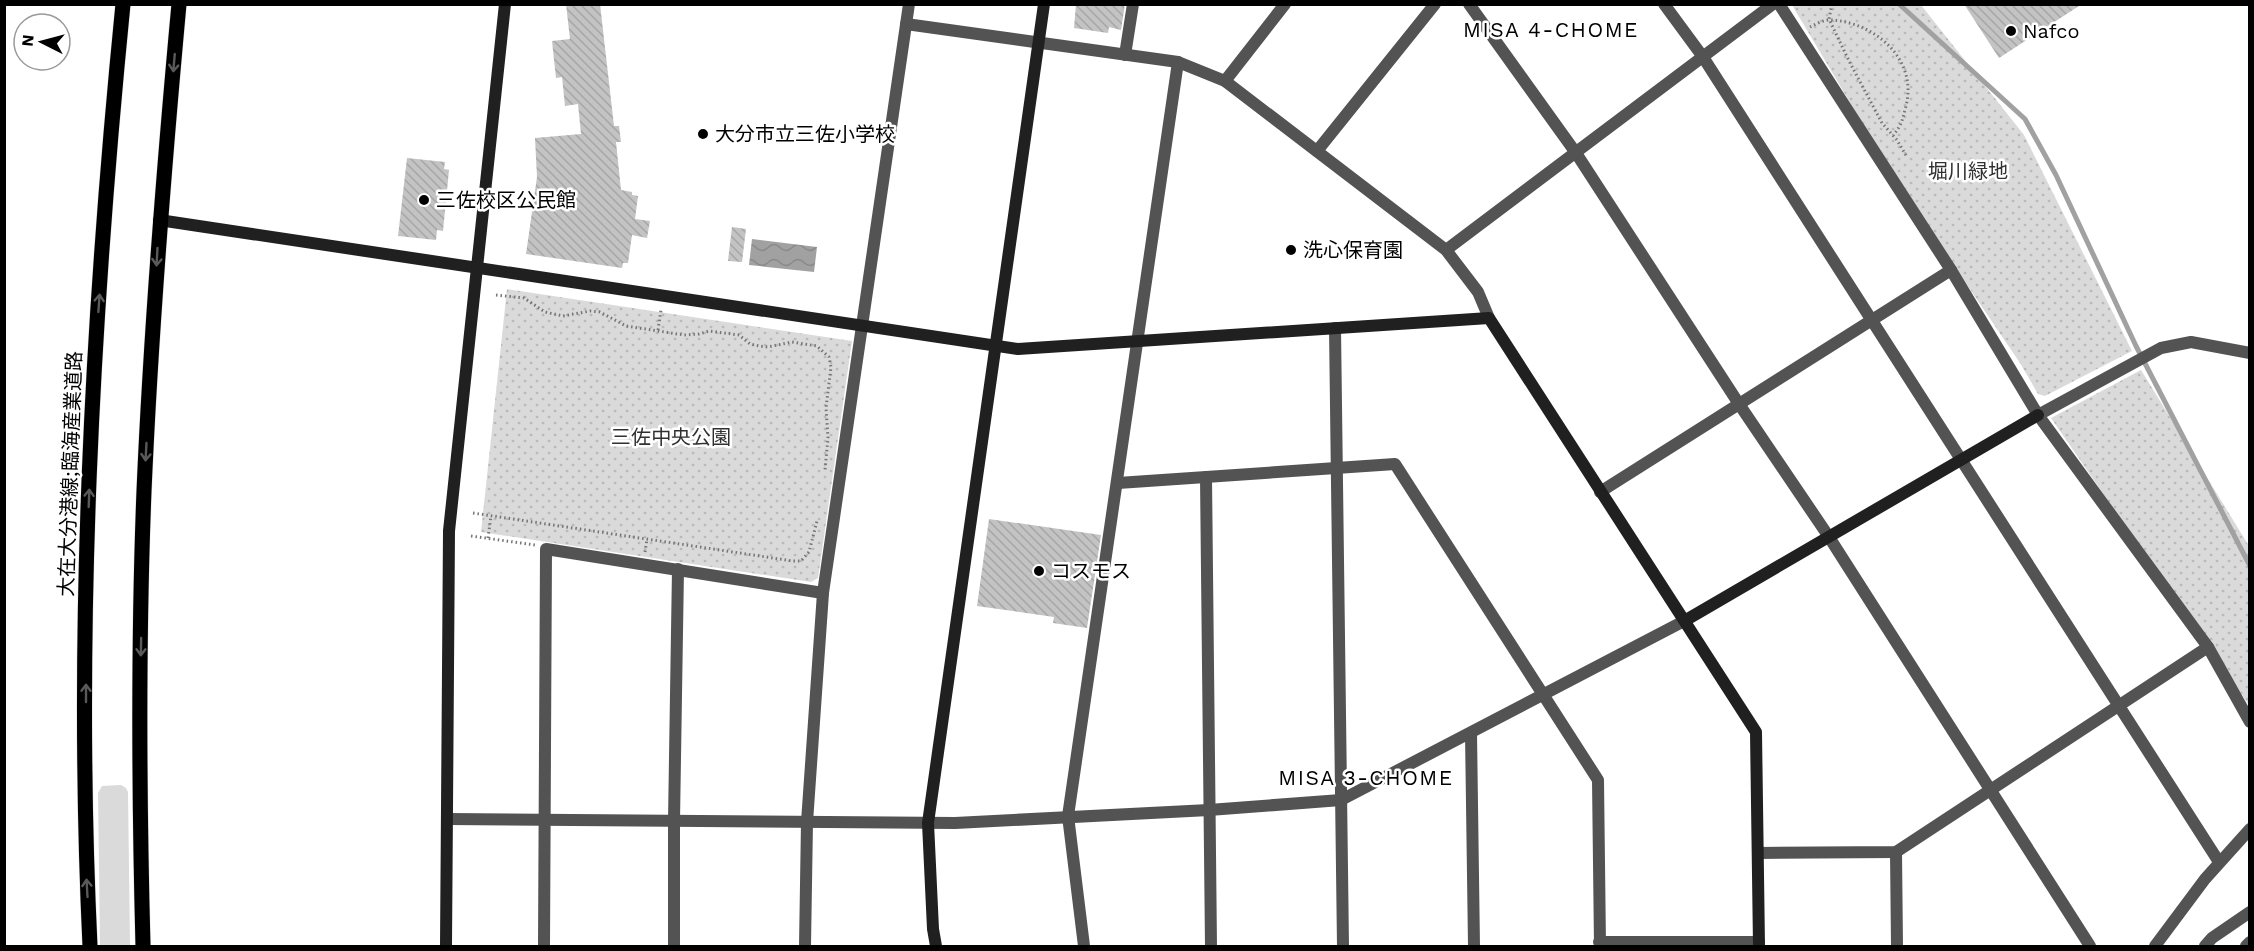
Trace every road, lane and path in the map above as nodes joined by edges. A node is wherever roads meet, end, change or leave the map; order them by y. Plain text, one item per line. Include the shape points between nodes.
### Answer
1 (123, 4) edge
2 (179, 4) edge
3 (506, 4) edge
4 (909, 4) edge
5 (1044, 4) edge
6 (1133, 4) edge
7 (1285, 4) edge
8 (1435, 4) edge
9 (1469, 4) edge
10 (1664, 4) edge
11 (1773, 4) edge
12 (1779, 4) edge
13 (1832, 4) edge
14 (1829, 19) junction
15 (906, 24) junction
16 (1805, 28) dead end
17 (1039, 43) junction
18 (1125, 55) junction
19 (1703, 57) junction
20 (1178, 62) junction
21 (1225, 81) junction
22 (1893, 135) junction
23 (1317, 152) junction
24 (1576, 153) junction
25 (1907, 158) dead end
26 (159, 219) junction
27 (1446, 250) junction
28 (477, 267) junction
29 (1951, 270) junction
30 (496, 295) dead end
31 (661, 309) dead end
32 (1489, 318) junction
33 (1870, 320) junction
34 (862, 326) junction
35 (1335, 328) junction
36 (658, 330) junction
37 (1137, 341) junction
38 (996, 346) junction
39 (2250, 353) edge
40 (1739, 404) junction
41 (2038, 415) junction
42 (1961, 460) junction
43 (1336, 468) junction
44 (824, 473) dead end
45 (1206, 477) junction
46 (1118, 483) junction
47 (1600, 492) junction
48 (473, 513) dead end
49 (491, 516) junction
50 (818, 520) dead end
51 (471, 536) dead end
52 (1829, 537) junction
53 (488, 538) junction
54 (546, 549) junction
55 (678, 570) junction
56 (823, 592) junction
57 (1686, 620) junction
58 (2208, 647) junction
59 (1544, 695) junction
60 (2119, 705) junction
61 (2250, 722) edge
62 (1471, 733) junction
63 (1990, 790) junction
64 (1341, 800) junction
65 (1209, 810) junction
66 (1068, 816) junction
67 (447, 819) junction
68 (544, 820) junction
69 (674, 821) junction
70 (807, 822) junction
71 (928, 823) junction
72 (2250, 829) edge
73 (1896, 852) junction
74 (1758, 853) junction
75 (2219, 862) junction
76 (2250, 912) edge
77 (2250, 942) edge
78 (1600, 944) edge
79 (1759, 944) edge
80 (90, 946) edge
81 (143, 946) edge
82 (446, 946) edge
83 (544, 946) edge
84 (674, 946) edge
85 (806, 946) edge
86 (936, 946) edge
87 (1084, 946) edge
88 (1210, 946) edge
89 (1343, 946) edge
90 (1474, 946) edge
91 (1897, 946) edge
92 (2090, 946) edge
93 (2155, 946) edge
94 (2205, 946) edge
95 (2246, 946) edge

80 -> 1 main road, 大在大分港線;臨海産業道路 via 85,828 88,518 93,381
2 -> 26 main road
3 - 28 street
4 - 15 street
5 - 17 street
6 - 18 street
7 - 21 street
8 - 23 street
9 - 24 street
10 - 19 street
11 - 19 street
12 - 29 street
13 - 14 path
14 - 16 path
14 - 22 path via 1882,123
14 - 22 path via 1864,29 1901,59 1908,76 1909,94 1902,124
15 - 17 street
15 - 34 street
17 - 18 street
17 - 38 street
18 - 20 street
19 - 24 street
19 - 33 street
20 - 21 street
20 - 37 street
21 - 23 street
22 - 25 path
23 - 27 street
24 - 27 street
24 - 40 street
26 - 28 street
26 -> 81 main road via 144,493 140,746
27 - 32 street via 1478,292
28 - 34 street
28 - 67 street via 449,531
29 - 33 street
29 - 41 street
30 - 36 path via 524,298 551,314 600,312 626,326
31 - 36 path
32 - 35 street
32 - 47 street
33 - 40 street
33 - 42 street
34 - 38 street
34 - 56 street
35 - 37 street
35 - 43 street
36 - 44 path via 684,335 710,331 739,335 759,346 792,342 822,349 831,367
37 - 38 street via 1018,349
37 - 46 street
38 - 71 street
39 - 41 street via 2191,342 2161,348
40 - 47 street
40 - 52 street
41 - 42 street
41 - 58 street
42 - 52 street
42 - 60 street
43 - 45 street
43 - 59 street via 1395,464
43 - 64 street
45 - 46 street
45 - 65 street
46 - 66 street
47 - 57 street
48 - 49 path
49 - 50 path via 793,561 801,561 809,552
49 - 53 path
51 - 53 path
52 - 57 street
52 - 63 street
53 - 54 path
54 - 55 street
54 - 68 street
55 - 56 street
55 - 69 street
56 - 70 street
57 - 59 street
57 - 74 street via 1756,732
58 - 60 street
58 - 61 street
59 - 62 street
59 - 78 street via 1598,780
60 - 63 street
60 - 75 street
62 - 64 street
62 - 90 street
63 - 73 street
63 - 92 street
64 - 65 street
64 - 89 street
65 - 66 street
65 - 88 street
66 - 71 street
66 - 87 street
67 - 68 street
67 - 82 street
68 - 69 street
68 - 83 street
69 - 70 street
69 - 84 street
70 - 71 street
70 - 85 street
71 - 86 street
72 - 75 street
73 - 74 street
73 - 91 street
74 - 79 street
75 - 93 street
76 - 94 street
77 - 95 street
78 - 79 street

